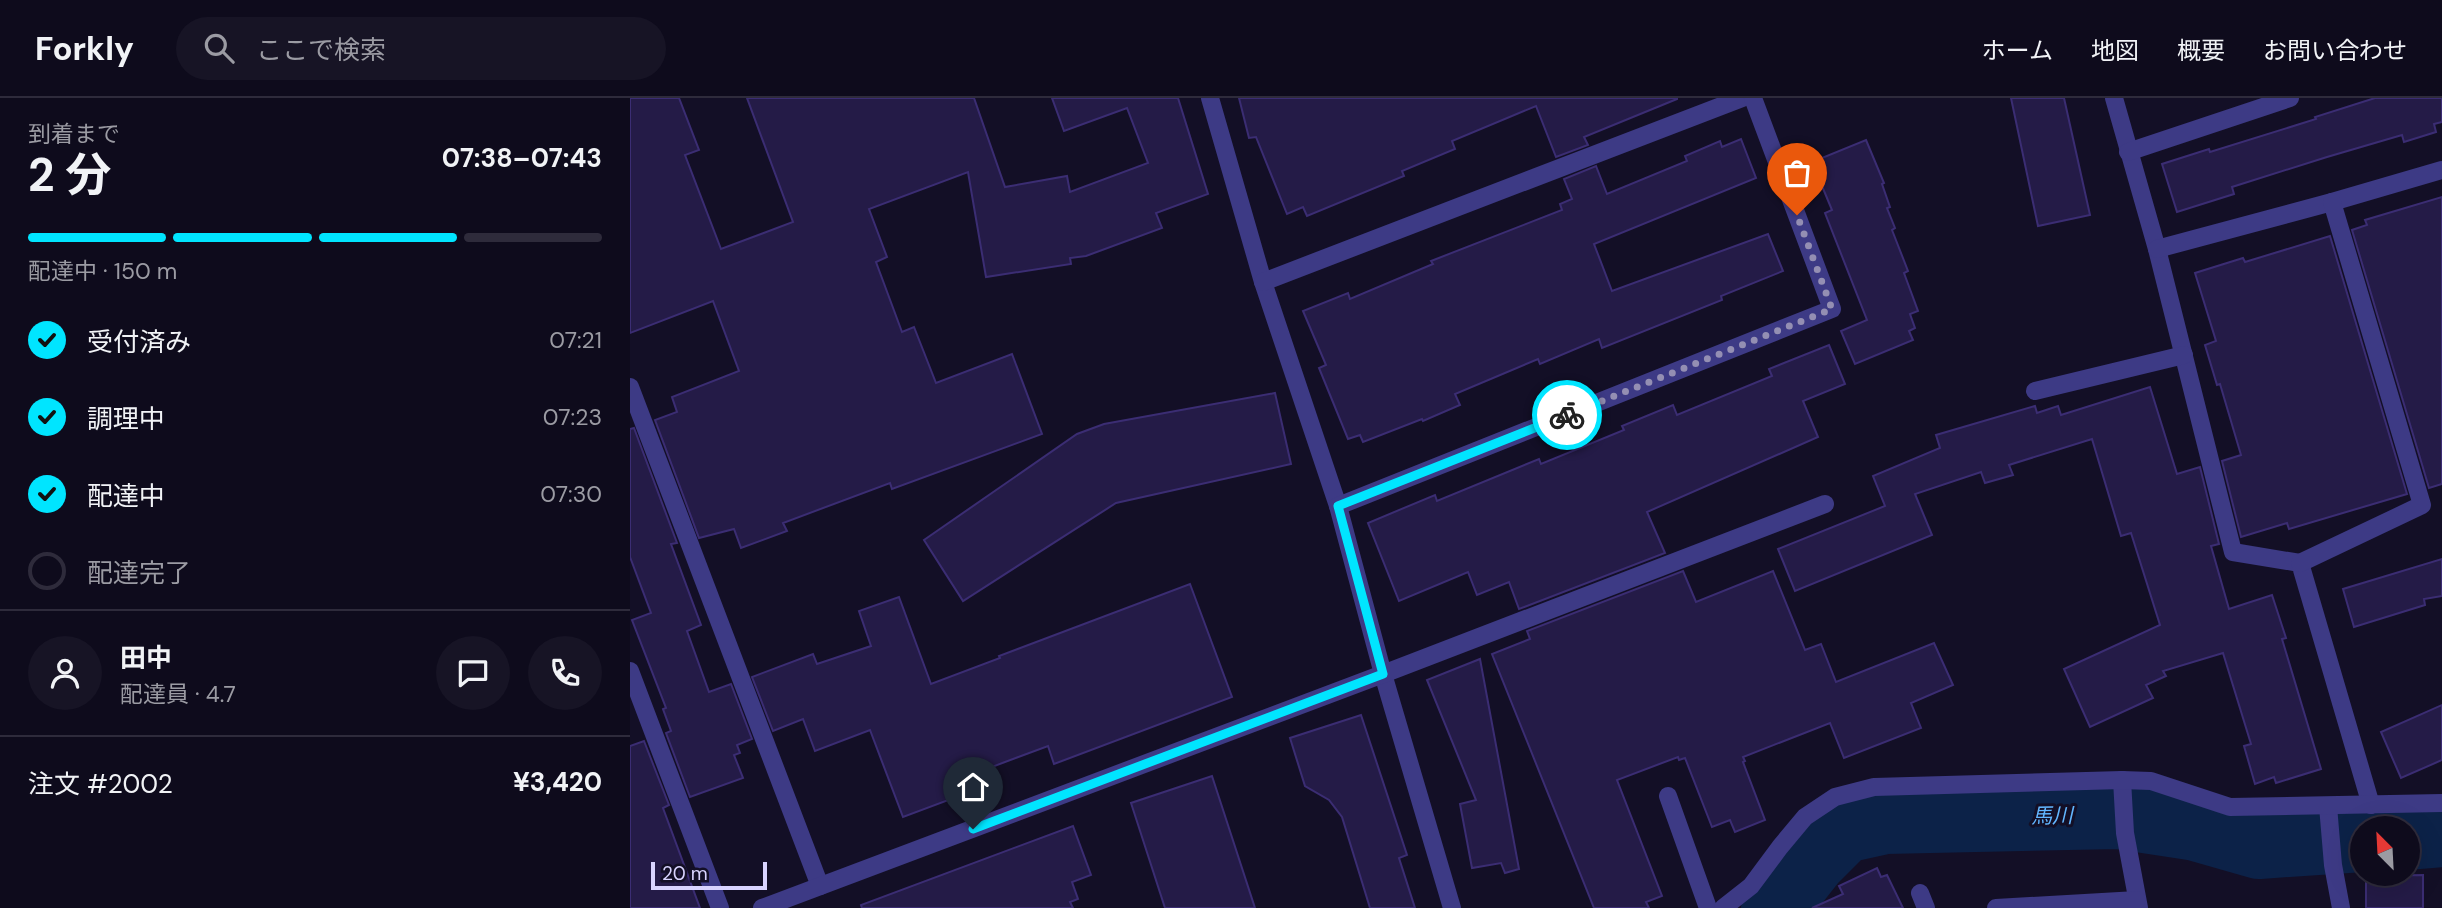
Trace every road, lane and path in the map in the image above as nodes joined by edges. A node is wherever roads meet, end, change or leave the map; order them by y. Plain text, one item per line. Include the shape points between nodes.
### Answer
1 (1210, 98) edge
2 (1742, 98) edge
3 (1753, 98) edge
4 (2114, 98) edge
5 (2290, 98) edge
6 (2128, 152) junction
7 (2442, 170) edge
8 (2332, 202) junction
9 (2157, 249) junction
10 (1263, 282) junction
11 (2184, 355) junction
12 (630, 387) edge
13 (2035, 391) dead end
14 (1825, 504) dead end
15 (1338, 506) junction
16 (2300, 563) junction
17 (630, 671) edge
18 (1383, 674) junction
19 (2122, 780) junction
20 (1668, 796) dead end
21 (2442, 803) edge
22 (2371, 805) junction
23 (2329, 814) junction
24 (820, 887) junction
25 (2138, 904) edge
26 (720, 908) edge
27 (762, 908) edge
28 (1452, 908) edge
29 (1708, 908) edge
30 (1723, 908) edge
31 (1996, 908) edge
32 (2341, 908) edge

1 - 10 street
2 - 10 street
3 - 15 street via 1832,309
4 - 6 street
5 - 6 street
6 - 9 street
7 - 8 street
8 - 9 street
8 - 16 street via 2422,505
9 - 11 street
10 - 15 street
11 - 13 street
11 - 16 street via 2233,552
12 - 24 street
14 - 18 street
15 - 18 street
16 - 22 street
17 - 26 street
18 - 24 street
18 - 28 street
19 - 23 street via 2151,781 2230,807
19 - 25 street via 2125,833
19 - 30 street via 1874,787 1835,797 1805,817 1751,886
20 - 29 street
21 - 22 street
22 - 23 street
23 - 32 street
24 - 27 street
25 - 31 street

